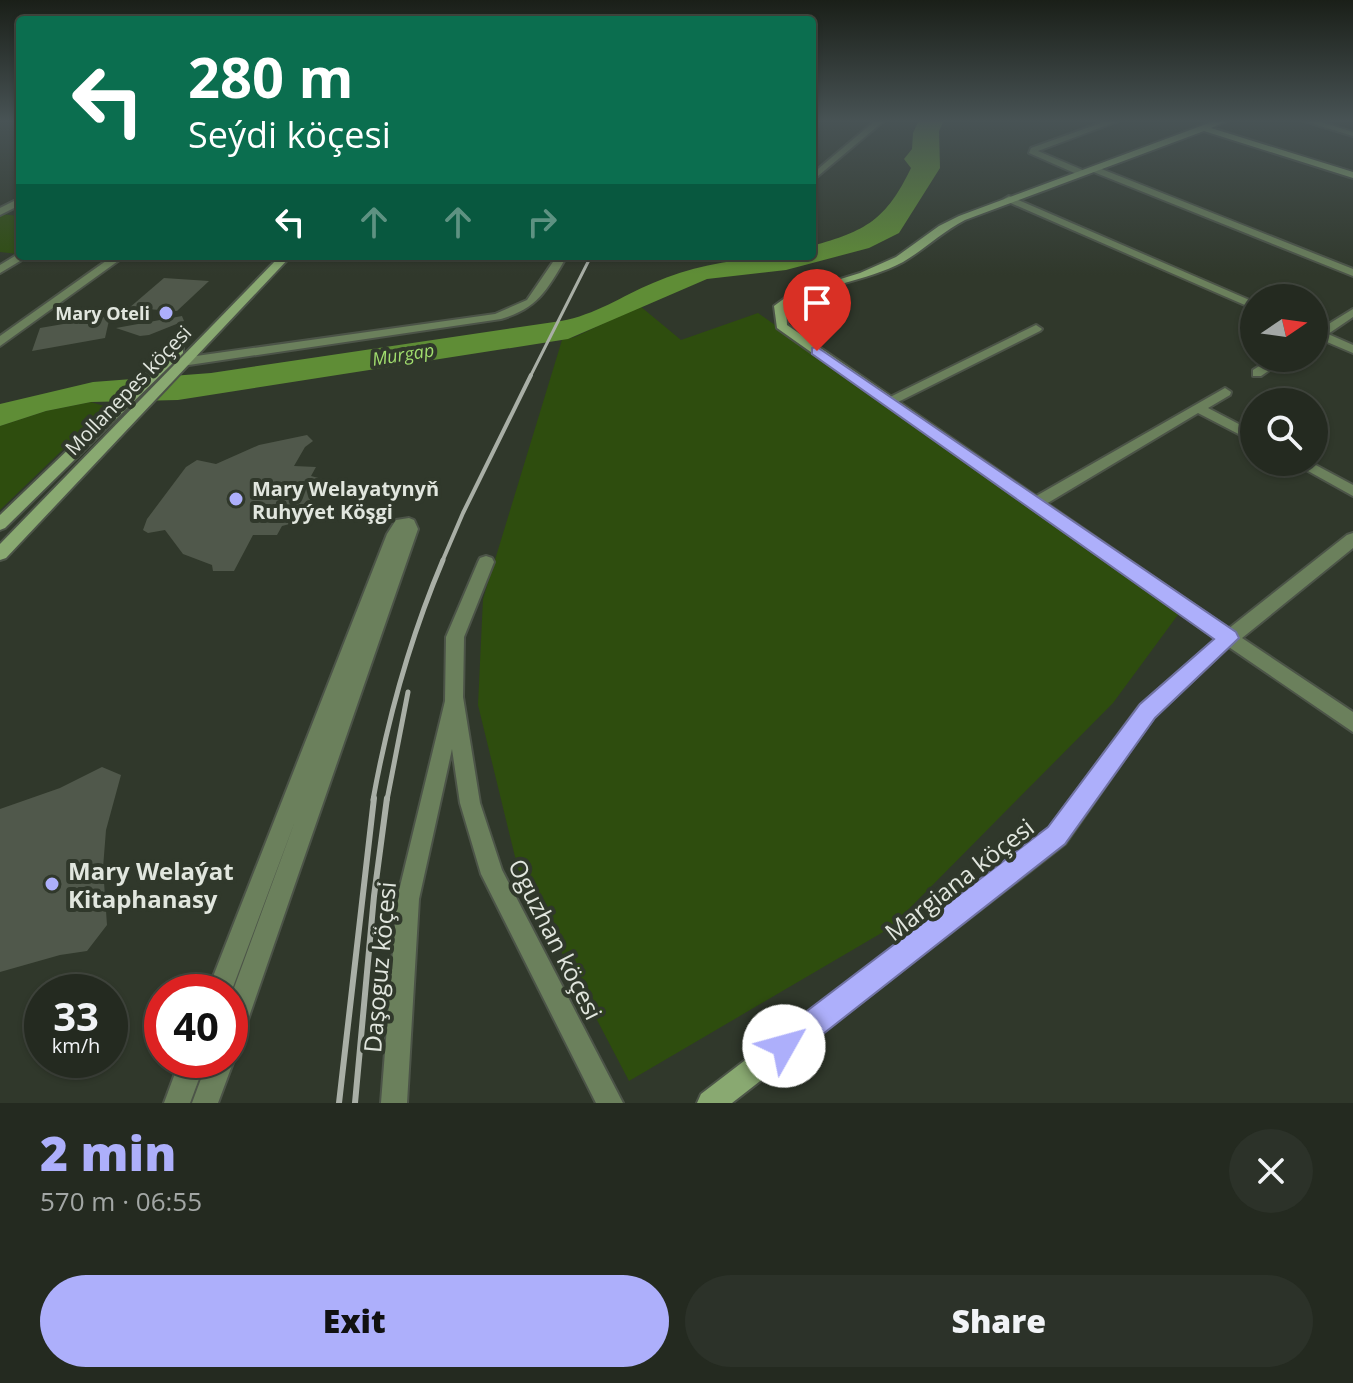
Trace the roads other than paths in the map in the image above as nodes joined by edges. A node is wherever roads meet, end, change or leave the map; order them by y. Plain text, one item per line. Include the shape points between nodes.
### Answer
1 (1078, 171) edge
2 (1087, 171) edge
3 (1100, 171) edge
4 (1082, 173) junction
5 (1009, 199) junction
6 (114, 260) edge
7 (270, 260) edge
8 (282, 260) edge
9 (560, 260) edge
10 (1353, 273) edge
11 (1240, 300) edge
12 (1353, 312) edge
13 (1328, 328) edge
14 (1036, 329) dead end
15 (1328, 340) edge
16 (0, 342) edge
17 (1353, 349) edge
18 (178, 366) junction
19 (1225, 392) dead end
20 (889, 401) junction
21 (1198, 408) junction
22 (1240, 430) edge
23 (68, 460) junction
24 (88, 460) junction
25 (1325, 476) edge
26 (1353, 491) edge
27 (1036, 503) junction
28 (0, 524) edge
29 (1353, 539) edge
30 (0, 554) edge
31 (486, 562) dead end
32 (1229, 638) junction
33 (454, 697) junction
34 (1353, 723) edge
35 (290, 836) junction
36 (227, 974) edge
37 (248, 975) edge
38 (186, 1078) edge
39 (214, 1078) edge
40 (177, 1103) edge
41 (205, 1103) edge
42 (394, 1103) edge
43 (610, 1103) edge
44 (710, 1103) edge

1 - 4 street
2 - 4 street
3 - 10 street
4 - 5 street
5 - 11 street
5 - 20 street via 942,228 900,259 780,306 781,326
6 - 16 street
7 - 23 street, Mollanepes köçesi
8 - 18 street, Mollanepes köçesi
9 - 18 street via 534,302 517,313
12 - 13 street
14 - 20 street
15 - 17 street
18 - 24 street, Mollanepes köçesi
19 - 21 street
20 - 27 street
21 - 22 street
21 - 27 street
23 - 24 street
23 - 28 street, Mollanepes köçesi
24 - 30 street, Mollanepes köçesi
25 - 26 street
27 - 32 street
29 - 32 street, Margiana köçesi
31 - 33 street, Oguzhan köçesi via 455,637
32 - 34 street
32 - 44 street, Margiana köçesi via 1147,711 1057,836
33 - 42 street, Daşoguz köçesi via 408,899
33 - 43 street, Oguzhan köçesi via 470,803 492,874
35 - 35 street via 410,529 409,524 401,524 395,534
35 - 36 street
35 - 37 street
38 - 40 street
39 - 41 street

